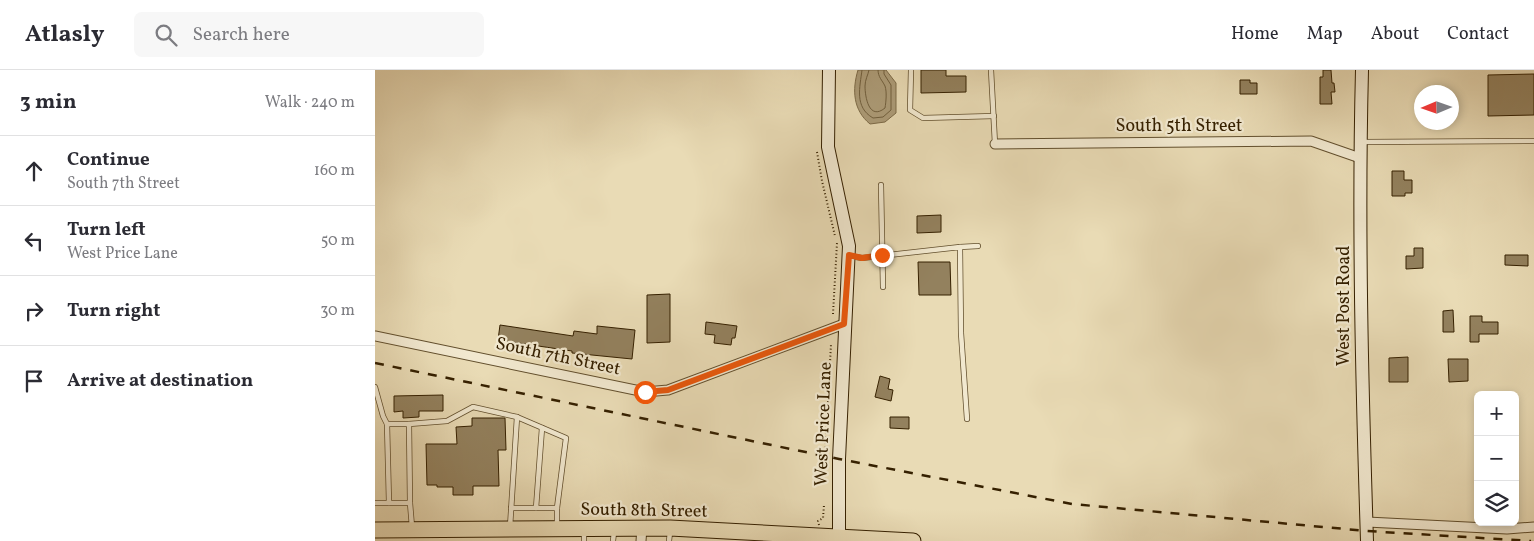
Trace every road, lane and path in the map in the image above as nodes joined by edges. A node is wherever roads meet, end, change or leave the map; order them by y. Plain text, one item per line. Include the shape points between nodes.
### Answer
1 (829, 70) edge
2 (911, 70) edge
3 (991, 70) edge
4 (1361, 70) edge
5 (994, 116) junction
6 (1534, 141) edge
7 (1360, 142) junction
8 (995, 144) joint
9 (1360, 158) junction
10 (881, 185) dead end
11 (978, 246) dead end
12 (960, 248) junction
13 (849, 255) junction
14 (882, 255) junction
15 (883, 287) dead end
16 (844, 324) junction
17 (375, 336) edge
18 (831, 344) dead end
19 (375, 388) edge
20 (517, 417) junction
21 (967, 419) dead end
22 (387, 424) junction
23 (409, 424) junction
24 (542, 428) junction
25 (824, 479) dead end
26 (375, 503) edge
27 (389, 503) junction
28 (409, 503) junction
29 (823, 505) dead end
30 (511, 508) junction
31 (536, 508) junction
32 (557, 508) junction
33 (1367, 522) junction
34 (819, 525) dead end
35 (1534, 527) edge
36 (557, 528) junction
37 (510, 529) junction
38 (413, 530) junction
39 (376, 534) edge
40 (641, 534) edge
41 (670, 534) edge
42 (584, 535) edge
43 (613, 535) edge
44 (738, 536) edge
45 (773, 537) edge
46 (839, 539) edge
47 (913, 541) edge
48 (1367, 541) edge

1 - 13 street, West Price Lane via 828,147
2 - 5 lane via 911,110 923,118
3 - 5 lane
4 - 7 street, West Post Road
5 - 8 lane
6 - 7 lane
7 - 9 street, West Post Road
8 - 9 street, South 5th Street via 1311,142
9 - 33 street, West Post Road
10 - 14 lane
11 - 12 lane
12 - 14 lane
12 - 21 lane
13 - 14 lane via 862,258
13 - 16 street, West Price Lane
14 - 15 lane
16 - 17 street, South 7th Street via 668,390 645,392
16 - 46 street, West Price Lane
18 - 25 path
19 - 22 lane
20 - 23 lane via 473,407 447,421
20 - 24 lane
20 - 30 lane
22 - 23 lane
22 - 27 lane
23 - 28 lane
24 - 31 lane
24 - 32 lane via 566,438
26 - 27 lane
27 - 28 lane
28 - 38 lane
29 - 34 path via 823,518 818,521
30 - 31 lane
30 - 37 lane
31 - 32 lane
32 - 36 lane
33 - 35 street via 1507,529
33 - 48 street, West Post Road
36 - 37 main road, South 8th Street
36 - 42 main road, South 8th Street
37 - 38 main road, South 8th Street
38 - 39 main road, South 8th Street
40 - 41 main road, South 8th Street
40 - 43 main road, South 8th Street
41 - 44 main road, South 8th Street
42 - 43 main road, South 8th Street
44 - 45 main road, South 8th Street
45 - 46 main road, South 8th Street
46 - 47 main road, South 8th Street

